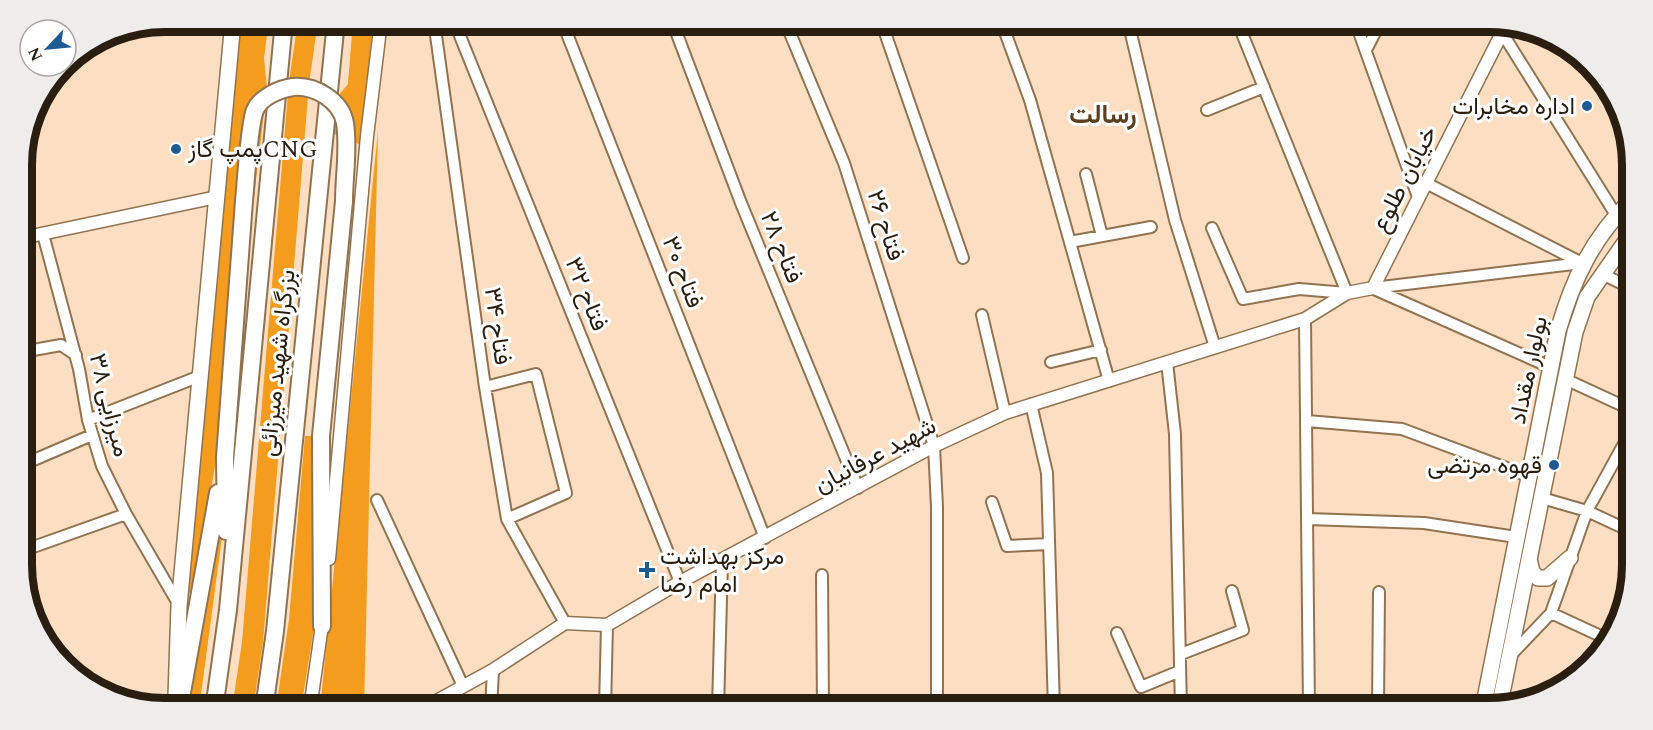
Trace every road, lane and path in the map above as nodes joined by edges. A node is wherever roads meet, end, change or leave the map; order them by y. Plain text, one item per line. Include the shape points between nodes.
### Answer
1 (232, 32) edge
2 (283, 32) edge
3 (335, 32) edge
4 (380, 32) edge
5 (436, 32) edge
6 (458, 32) edge
7 (566, 32) edge
8 (676, 32) edge
9 (790, 32) edge
10 (885, 32) edge
11 (1005, 32) edge
12 (1131, 32) edge
13 (1242, 32) edge
14 (1359, 32) edge
15 (1375, 32) edge
16 (1498, 32) edge
17 (1505, 33) edge
18 (1366, 50) junction
19 (1264, 87) junction
20 (1207, 110) dead end
21 (1086, 174) dead end
22 (1426, 183) junction
23 (217, 197) junction
24 (1418, 197) junction
25 (1622, 209) edge
26 (1616, 215) junction
27 (1151, 227) dead end
28 (1212, 228) dead end
29 (43, 234) junction
30 (32, 236) edge
31 (1102, 236) junction
32 (1070, 242) junction
33 (1622, 246) edge
34 (963, 258) dead end
35 (1582, 263) junction
36 (1602, 274) junction
37 (1622, 284) edge
38 (1373, 288) junction
39 (1347, 293) junction
40 (982, 315) dead end
41 (1305, 319) junction
42 (1215, 347) junction
43 (32, 350) edge
44 (1101, 350) junction
45 (76, 355) junction
46 (1052, 362) dead end
47 (1167, 362) junction
48 (1550, 367) junction
49 (200, 376) junction
50 (1564, 378) junction
51 (1109, 381) junction
52 (486, 387) junction
53 (1031, 404) junction
54 (1622, 405) edge
55 (1005, 413) junction
56 (88, 420) junction
57 (1307, 422) junction
58 (93, 435) junction
59 (934, 446) junction
60 (1622, 447) edge
61 (225, 457) junction
62 (32, 461) edge
63 (1528, 476) junction
64 (858, 488) junction
65 (1542, 498) junction
66 (377, 500) dead end
67 (992, 502) dead end
68 (1587, 511) junction
69 (126, 514) junction
70 (507, 519) junction
71 (1308, 519) junction
72 (1622, 527) edge
73 (1516, 537) junction
74 (765, 538) junction
75 (1049, 544) junction
76 (32, 547) edge
77 (1570, 558) junction
78 (1528, 559) junction
79 (722, 561) junction
80 (822, 575) dead end
81 (680, 582) junction
82 (1232, 591) dead end
83 (1379, 592) dead end
84 (179, 606) junction
85 (228, 610) junction
86 (1551, 613) junction
87 (565, 623) junction
88 (607, 625) junction
89 (322, 626) junction
90 (1117, 633) dead end
91 (1601, 637) edge
92 (1181, 654) junction
93 (1509, 657) junction
94 (493, 670) junction
95 (1180, 671) junction
96 (463, 686) junction
97 (177, 698) edge
98 (179, 698) edge
99 (216, 698) edge
100 (266, 698) edge
101 (312, 698) edge
102 (442, 698) edge
103 (492, 698) edge
104 (605, 698) edge
105 (718, 698) edge
106 (823, 698) edge
107 (937, 698) edge
108 (1054, 698) edge
109 (1181, 698) edge
110 (1309, 698) edge
111 (1378, 698) edge
112 (1485, 698) edge
113 (1501, 698) edge

1 - 23 main road
2 - 85 highway, بزرگراه شهید میرزائی
3 - 100 highway, بزرگراه شهید میرزائی
4 - 89 street
5 - 52 street, فتاح ۳۴
6 - 81 street, فتاح ۳۲
7 - 74 street, فتاح ۳۰
8 - 64 street, فتاح ۲۸ via 741,203
9 - 59 street, فتاح ۲۶ via 844,163
10 - 34 street
11 - 32 street via 1030,99
12 - 42 street via 1175,220
13 - 19 street
14 - 18 street
15 - 18 street
16 - 22 street, خیابان طلوع
17 - 26 street
18 - 24 street
19 - 20 street
19 - 39 street
21 - 31 street
22 - 24 street, خیابان طلوع
22 - 35 street
23 - 29 street
23 - 49 main road
24 - 38 street, خیابان طلوع
25 - 26 main road, بولوار مقداد
26 - 35 main road, بولوار مقداد
27 - 31 street
28 - 39 street via 1243,299 1299,289
29 - 30 street
29 - 45 street, میرزایی ۳۸
31 - 32 street
32 - 44 street
33 - 36 main road, بولوار مقداد
35 - 38 street
35 - 48 main road, بولوار مقداد via 1571,286
36 - 37 street
36 - 50 main road, بولوار مقداد via 1584,306
38 - 39 street, شهید عرفانیان
38 - 48 street
39 - 41 street, شهید عرفانیان
40 - 55 street
41 - 42 street, شهید عرفانیان
41 - 57 street
42 - 47 street, شهید عرفانیان
43 - 45 street via 61,345
44 - 46 street
44 - 51 street
45 - 56 street, میرزایی ۳۸
47 - 51 street, شهید عرفانیان
47 - 92 street via 1175,434
48 - 63 main road, بولوار مقداد
49 - 56 street
49 - 84 main road
50 - 54 street
50 - 65 main road, بولوار مقداد
51 - 53 street, شهید عرفانیان
52 - 70 street, فتاح ۳۴
52 - 70 street via 536,374 566,493
53 - 55 street, شهید عرفانیان
53 - 75 street via 1047,472
55 - 59 street, شهید عرفانیان
56 - 58 street, میرزایی ۳۸
57 - 63 street via 1402,429
57 - 71 street
58 - 62 street
58 - 69 street, میرزایی ۳۸ via 105,473
59 - 64 street, شهید عرفانیان
59 - 107 street, فتاح ۲۶ via 938,507
60 - 68 street
61 - 85 highway
61 - 89 highway, bridge via 254,111 273,93 297,87 314,90 328,97 345,122 344,201 321,436
61 - 98 highway
63 - 73 main road, بولوار مقداد
64 - 74 street, شهید عرفانیان
65 - 68 street
65 - 78 main road, بولوار مقداد
66 - 96 street
67 - 75 street via 1007,546
68 - 72 street
68 - 77 street
69 - 76 street
69 - 84 street, میرزایی ۳۸
70 - 87 street, فتاح ۳۴
71 - 73 street via 1424,524
71 - 110 street
73 - 112 main road, بولوار مقداد
74 - 79 street, شهید عرفانیان
75 - 108 street
77 - 78 main road via 1547,578 1538,578
77 - 86 street
78 - 93 main road, بولوار مقداد
79 - 81 street, شهید عرفانیان
79 - 105 street
80 - 106 street
81 - 88 street, شهید عرفانیان
82 - 92 street via 1243,630
83 - 111 street
84 - 97 main road
85 - 99 highway, بزرگراه شهید میرزائی
86 - 91 street
86 - 93 street
87 - 88 street
87 - 94 street
88 - 104 street
89 - 101 street
90 - 95 street via 1141,687
92 - 95 street
93 - 113 main road, بولوار مقداد
94 - 96 street
94 - 103 street
95 - 109 street
96 - 102 street

